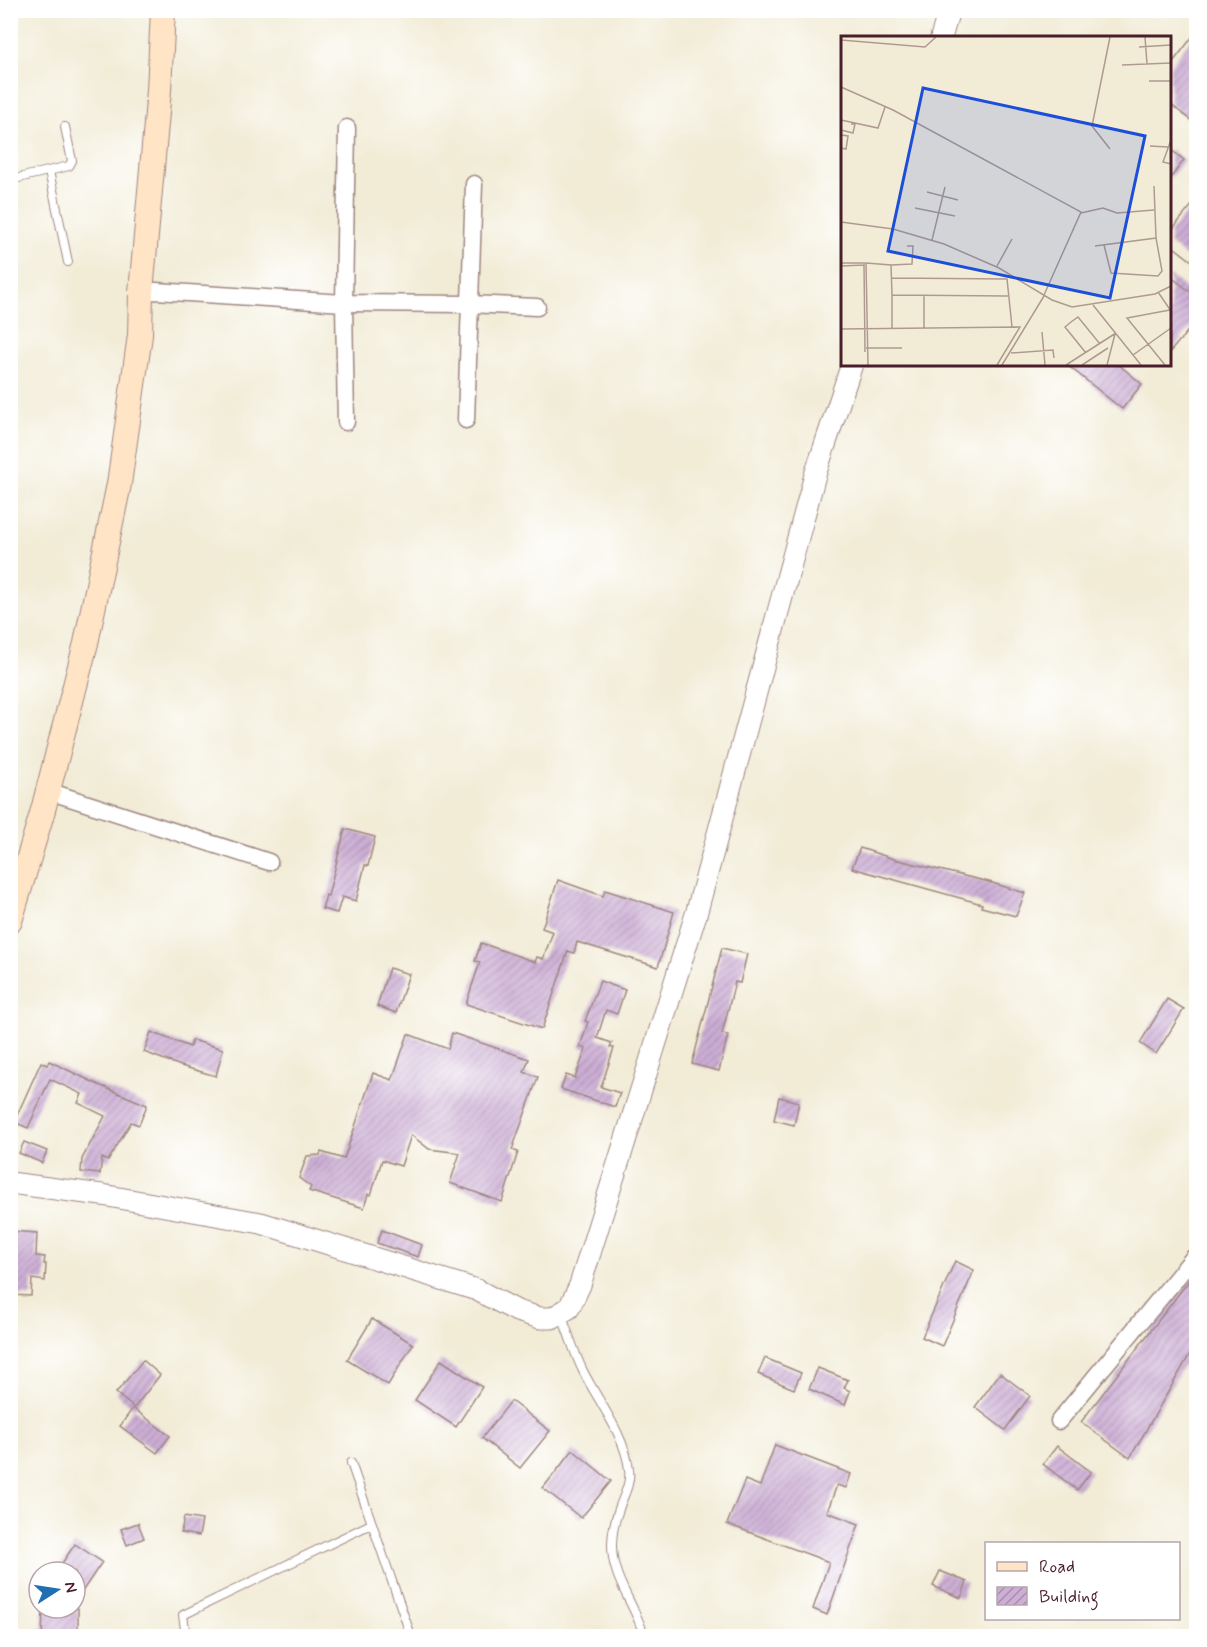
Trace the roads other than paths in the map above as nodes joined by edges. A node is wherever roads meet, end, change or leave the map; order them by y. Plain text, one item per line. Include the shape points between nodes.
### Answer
1 (163, 10) edge
2 (177, 10) edge
3 (949, 10) edge
4 (942, 36) edge
5 (65, 127) dead end
6 (347, 128) dead end
7 (49, 171) junction
8 (10, 180) edge
9 (474, 184) dead end
10 (68, 262) dead end
11 (149, 291) junction
12 (344, 303) junction
13 (468, 304) junction
14 (537, 307) dead end
15 (851, 366) edge
16 (466, 420) dead end
17 (346, 422) dead end
18 (48, 791) junction
19 (269, 862) dead end
20 (12, 911) edge
21 (10, 1183) edge
22 (1197, 1258) edge
23 (561, 1315) junction
24 (1059, 1421) dead end
25 (351, 1463) dead end
26 (371, 1524) junction
27 (186, 1636) edge
28 (411, 1636) edge
29 (644, 1636) edge

1 - 11 main road
2 - 11 main road via 172,111
3 - 4 street
5 - 7 lane via 72,161 69,166
6 - 12 street
7 - 8 lane
7 - 10 lane
9 - 13 street
11 - 12 street
11 - 18 main road via 99,586
12 - 13 street
12 - 17 street
13 - 14 street
13 - 16 street
15 - 23 street via 815,475 693,922 580,1285 569,1308
18 - 19 street
18 - 20 main road
21 - 23 street via 261,1223 477,1290 529,1316
22 - 24 street via 1193,1258
23 - 29 lane via 581,1367 622,1444 630,1473 614,1525 612,1547 614,1566
25 - 26 lane
26 - 27 lane via 183,1615
26 - 28 lane

